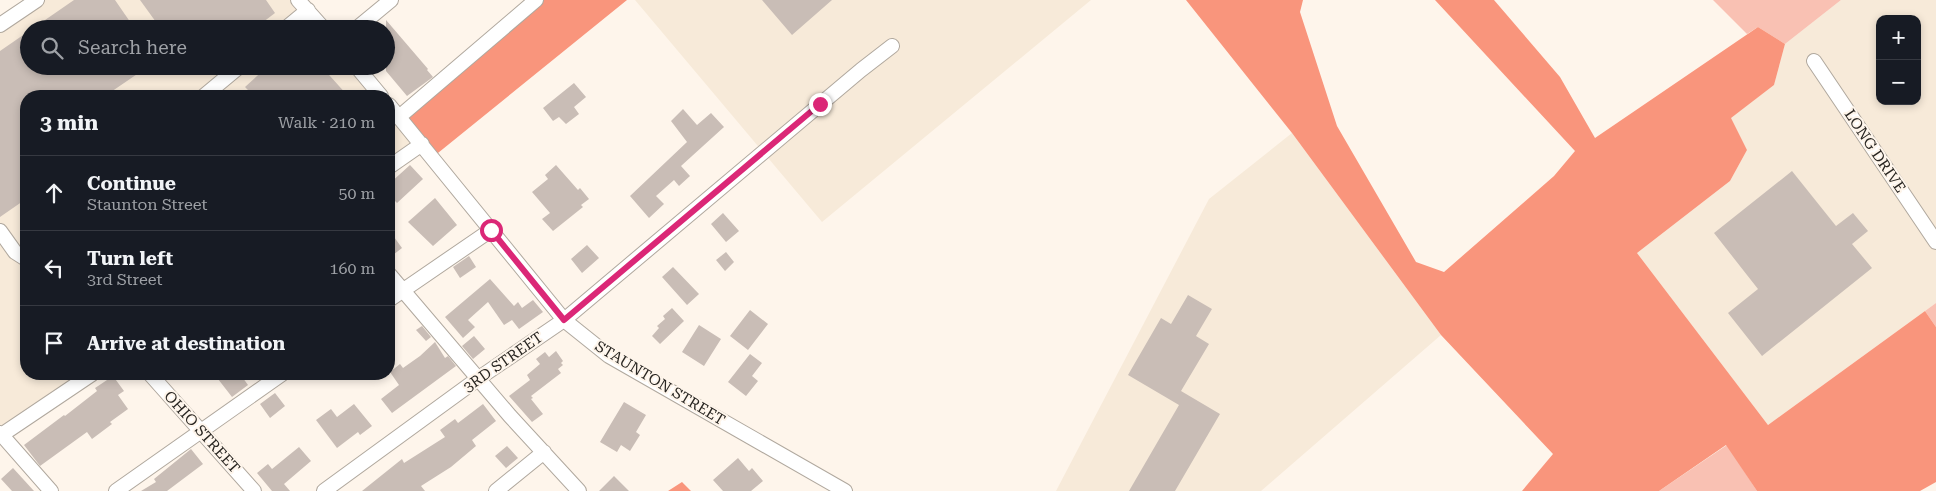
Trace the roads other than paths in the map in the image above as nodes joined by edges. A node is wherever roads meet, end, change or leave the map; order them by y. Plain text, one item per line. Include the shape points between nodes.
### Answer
1 (36, 0) edge
2 (391, 0) edge
3 (536, 0) edge
4 (303, 5) edge
5 (292, 20) edge
6 (316, 20) edge
7 (367, 20) edge
8 (0, 25) edge
9 (892, 46) dead end
10 (1814, 61) dead end
11 (229, 75) edge
12 (364, 75) edge
13 (211, 90) edge
14 (377, 90) edge
15 (395, 112) edge
16 (400, 117) junction
17 (422, 144) junction
18 (395, 163) edge
19 (491, 230) junction
20 (0, 231) edge
21 (1936, 242) edge
22 (20, 255) edge
23 (395, 281) edge
24 (403, 291) junction
25 (395, 296) edge
26 (564, 320) junction
27 (479, 378) junction
28 (83, 380) edge
29 (155, 380) edge
30 (273, 380) edge
31 (200, 430) junction
32 (1, 435) edge
33 (544, 452) junction
34 (51, 491) edge
35 (116, 491) edge
36 (254, 491) edge
37 (324, 491) edge
38 (496, 491) edge
39 (579, 491) edge
40 (844, 491) edge

1 - 8 street
2 - 7 street
3 - 16 street
4 - 5 street
4 - 6 street
9 - 26 street, 3RD STREET
10 - 21 street, LONG DRIVE
11 - 13 street
12 - 14 street
15 - 16 street, STAUNTON STREET
16 - 17 street, STAUNTON STREET
17 - 18 street
17 - 19 street, STAUNTON STREET
19 - 24 street
19 - 26 street, STAUNTON STREET
20 - 22 street
23 - 24 street
24 - 25 street
24 - 27 street
26 - 27 street, 3RD STREET
26 - 40 street, STAUNTON STREET via 609,356
27 - 33 street
27 - 37 street, 3RD STREET
28 - 32 street
29 - 31 street, OHIO STREET
30 - 31 street
31 - 35 street
31 - 36 street, OHIO STREET
32 - 34 street
33 - 38 street
33 - 39 street

